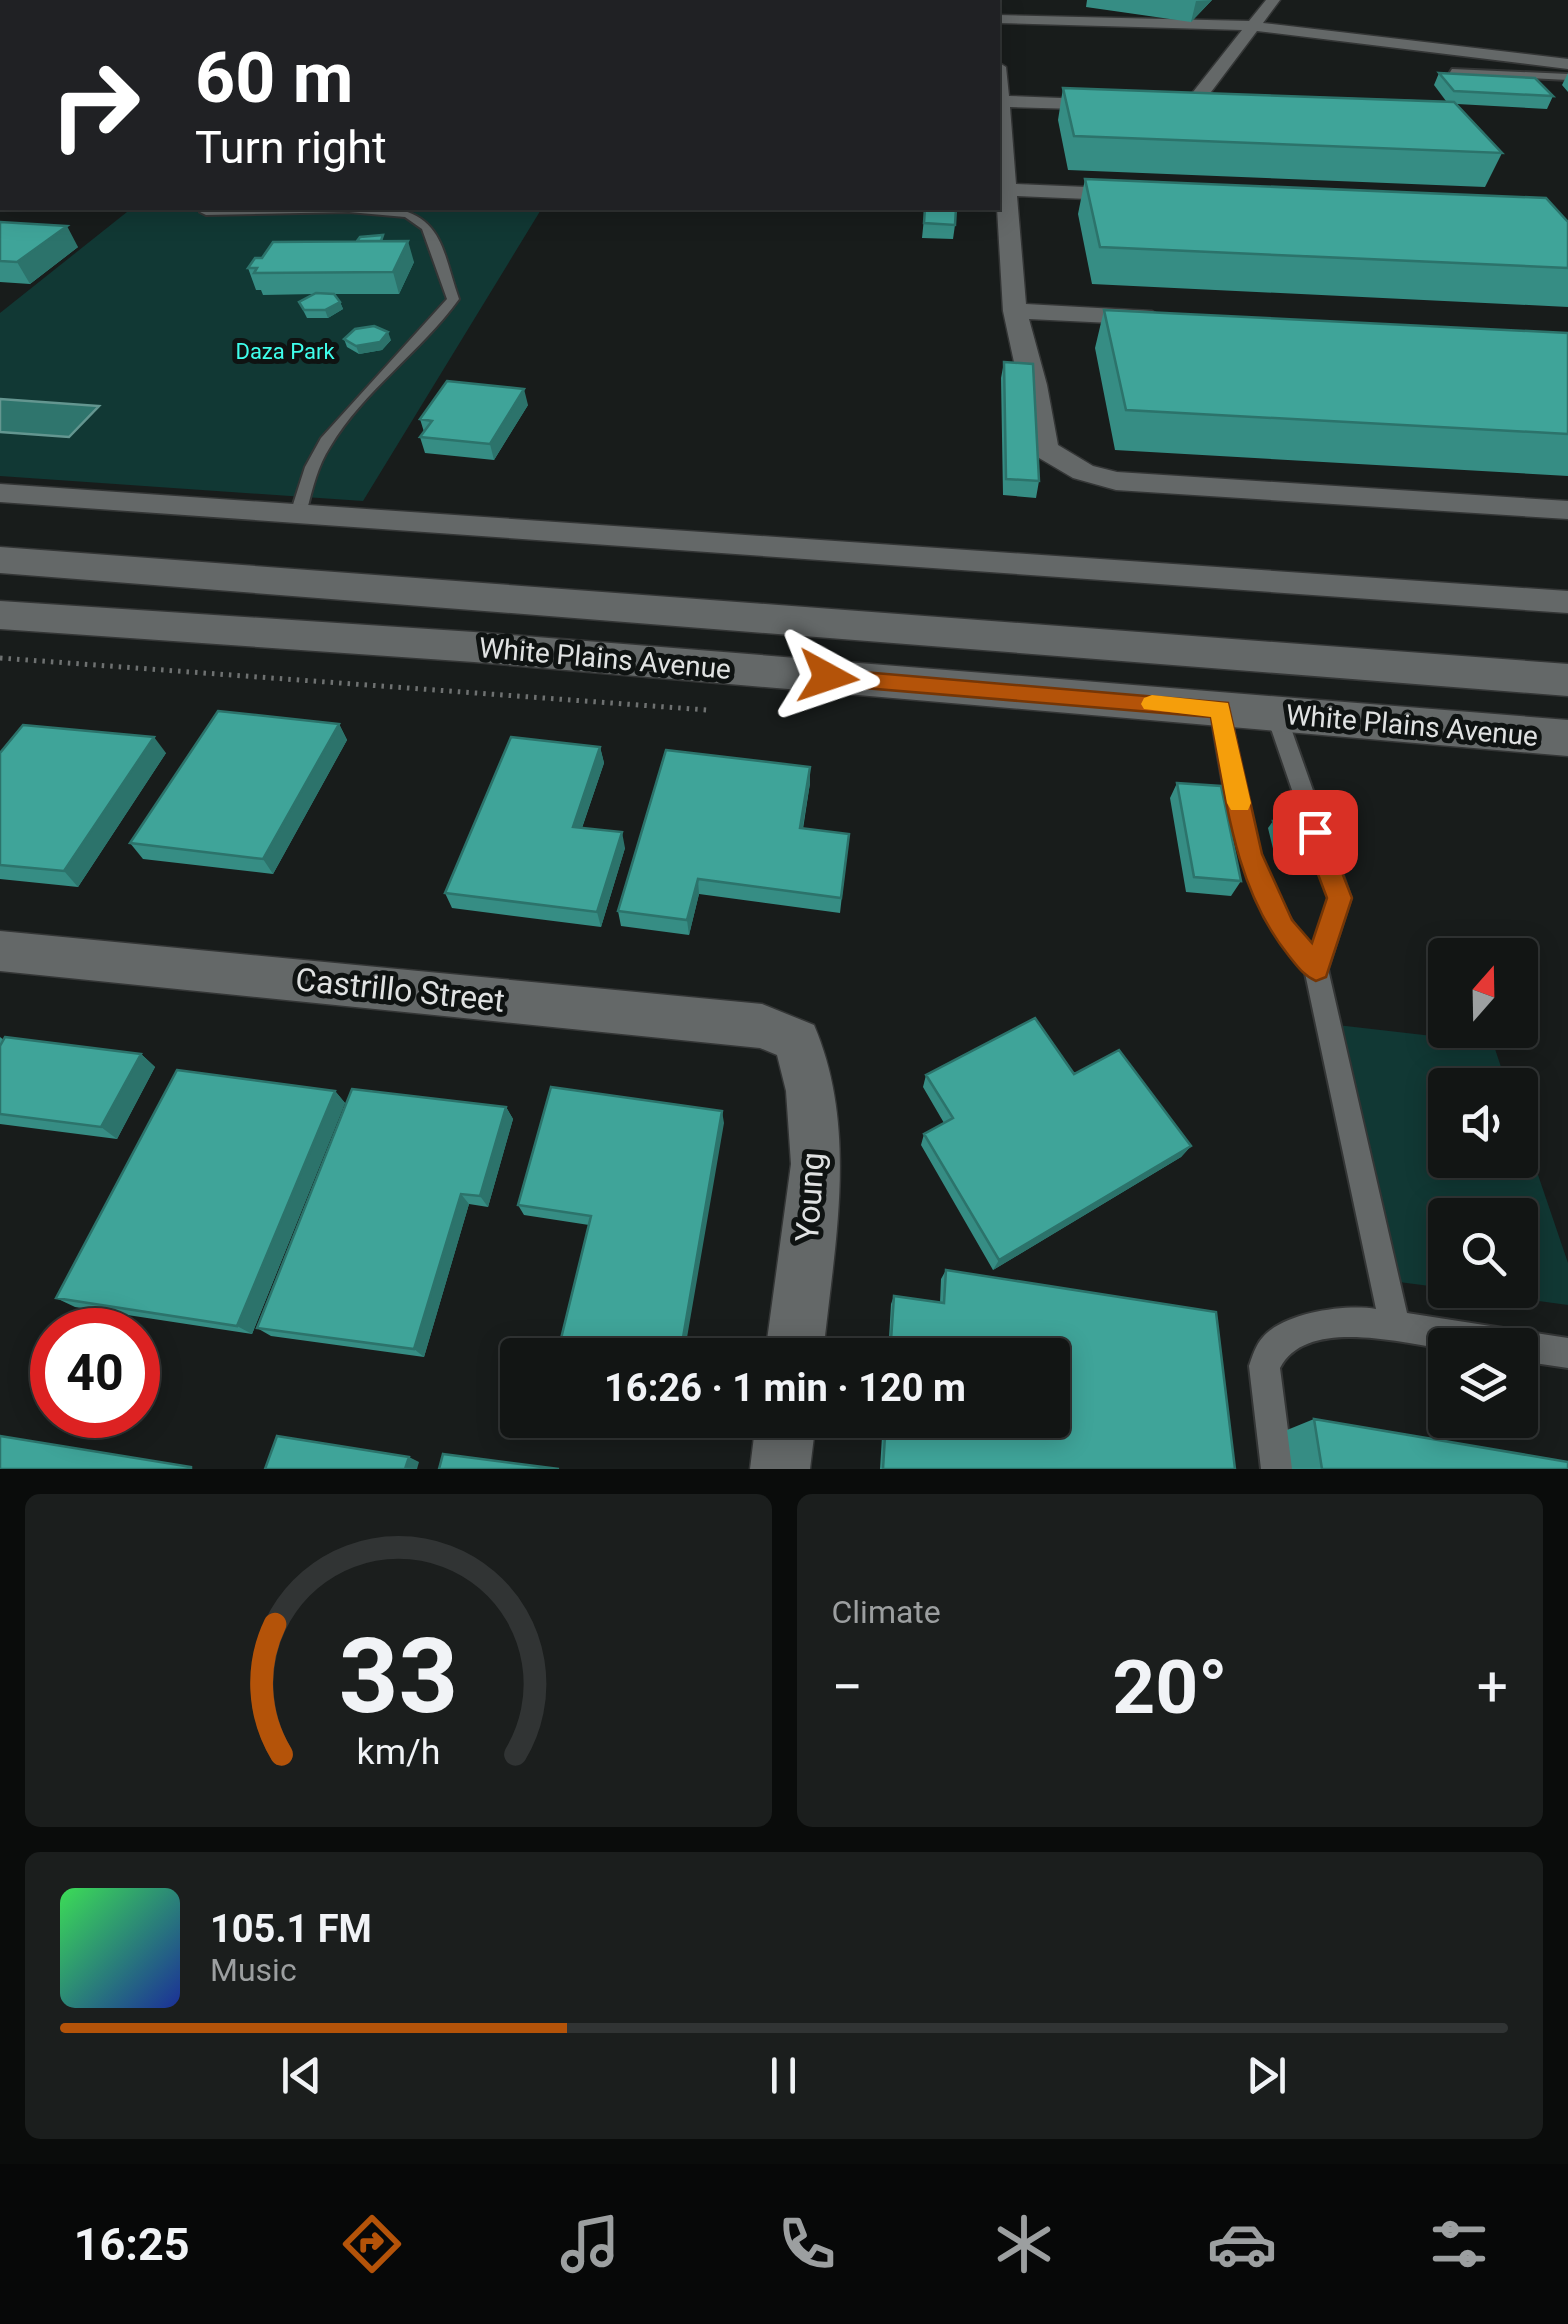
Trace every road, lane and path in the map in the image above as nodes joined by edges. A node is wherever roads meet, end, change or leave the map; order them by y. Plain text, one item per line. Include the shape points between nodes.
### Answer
1 (1272, 0) edge
2 (1000, 19) edge
3 (1252, 26) junction
4 (1568, 64) edge
5 (1452, 72) edge
6 (1568, 77) edge
7 (1000, 101) edge
8 (1202, 103) edge
9 (1134, 106) edge
10 (1000, 131) edge
11 (1002, 190) edge
12 (1165, 196) edge
13 (281, 210) edge
14 (370, 210) edge
15 (206, 212) dead end
16 (1014, 311) junction
17 (1173, 319) edge
18 (0, 492) edge
19 (1568, 510) edge
20 (298, 514) junction
21 (0, 560) edge
22 (496, 597) junction
23 (1568, 602) edge
24 (0, 614) edge
25 (474, 648) junction
26 (1568, 680) edge
27 (1220, 709) junction
28 (1276, 714) junction
29 (1568, 738) edge
30 (0, 951) edge
31 (1316, 969) junction
32 (796, 1041) joint
33 (1395, 1326) junction
34 (1428, 1331) edge
35 (796, 1338) edge
36 (1538, 1348) edge
37 (1568, 1353) edge
38 (784, 1438) edge
39 (780, 1469) edge
40 (1276, 1469) edge

1 - 3 street
2 - 3 street
3 - 4 street
3 - 8 street
5 - 6 lane
7 - 9 street
10 - 11 street
11 - 12 street
11 - 16 street
13 - 15 lane
14 - 20 lane via 424,224 453,298 325,442
16 - 17 street
16 - 19 street via 1044,449 1083,472 1116,481
18 - 20 street
20 - 23 street
21 - 22 street, White Plains Avenue
22 - 25 street
22 - 26 street, White Plains Avenue
24 - 25 street, White Plains Avenue
25 - 27 street, White Plains Avenue
27 - 28 street, White Plains Avenue
27 - 31 lane via 1262,890
28 - 29 street, White Plains Avenue
28 - 31 lane via 1340,898
30 - 32 street, Castrillo Street via 762,1026
31 - 33 lane
32 - 35 street, Young via 810,1090 817,1164
33 - 34 lane
33 - 40 lane via 1351,1320 1314,1327 1274,1347 1264,1366
36 - 37 lane
38 - 39 street

